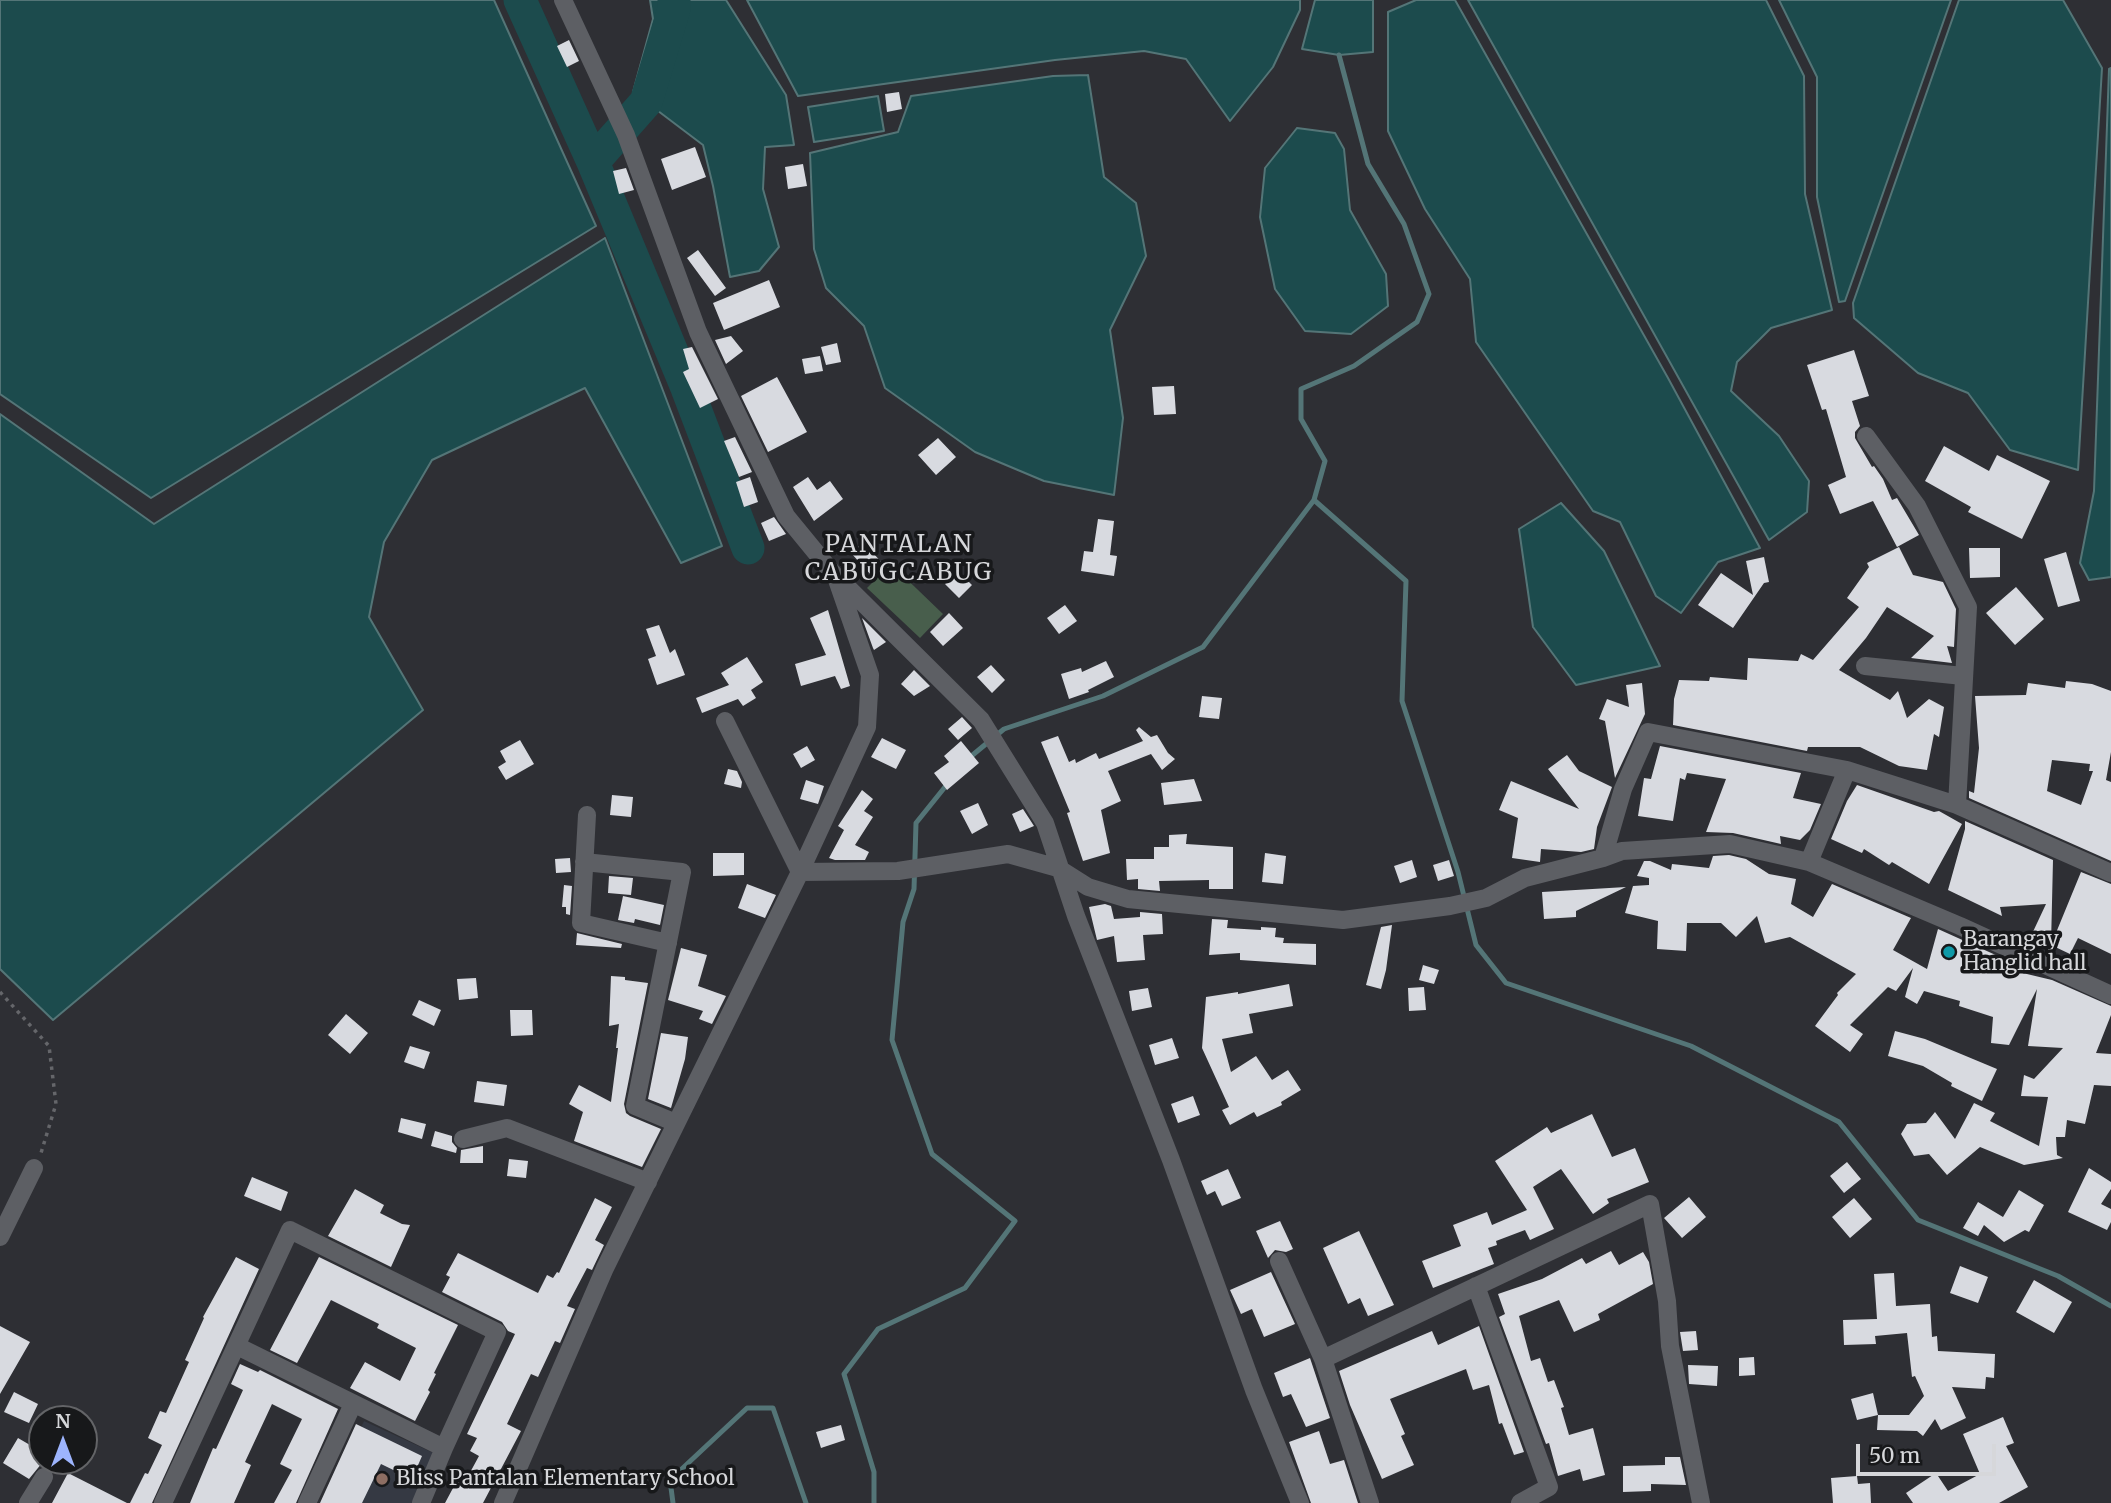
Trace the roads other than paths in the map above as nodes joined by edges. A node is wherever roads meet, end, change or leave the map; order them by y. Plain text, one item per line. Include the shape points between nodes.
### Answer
1 (563, 0) edge
2 (1866, 436) dead end
3 (836, 577) junction
4 (1865, 666) dead end
5 (1964, 676) junction
6 (725, 721) dead end
7 (1847, 770) junction
8 (1957, 805) junction
9 (587, 815) dead end
10 (1603, 858) junction
11 (584, 862) junction
12 (1809, 862) junction
13 (1058, 868) junction
14 (800, 872) junction
15 (2111, 873) edge
16 (668, 943) junction
17 (2111, 995) edge
18 (676, 1123) junction
19 (463, 1139) dead end
20 (34, 1168) road end
21 (648, 1182) junction
22 (0, 1237) edge
23 (1279, 1261) dead end
24 (1476, 1286) junction
25 (237, 1346) junction
26 (1323, 1359) junction
27 (353, 1404) junction
28 (444, 1448) junction
29 (44, 1477) dead end
30 (1551, 1495) edge
31 (28, 1503) edge
32 (163, 1503) edge
33 (307, 1503) edge
34 (421, 1503) edge
35 (503, 1503) edge
36 (1300, 1503) edge
37 (1370, 1503) edge
38 (1520, 1503) edge
39 (1701, 1503) edge

1 - 3 street via 626,135 698,332 786,516
2 - 5 street via 1917,506 1968,607
3 - 13 street via 981,720 1045,823
3 - 14 street via 870,675 867,727
4 - 5 street
5 - 8 street
6 - 14 street
7 - 8 street
7 - 10 street via 1648,732 1623,789
7 - 12 street
8 - 15 street
9 - 11 street
10 - 12 street via 1622,851 1730,845
10 - 13 street via 1525,878 1486,898 1343,920 1128,899 1088,887
11 - 16 street via 581,923
11 - 16 street via 682,872
12 - 17 street
13 - 14 street via 1008,854 898,871
13 - 36 street
14 - 18 street
16 - 18 street via 635,1106
18 - 21 street
19 - 21 street via 507,1128
20 - 22 street
21 - 35 street
23 - 26 street
24 - 26 street
24 - 30 street
24 - 39 street via 1650,1204 1670,1346
25 - 27 street
25 - 28 street via 290,1230 497,1332
25 - 32 street
26 - 37 street
27 - 28 street
27 - 33 street
28 - 34 street
29 - 31 street
30 - 38 street

